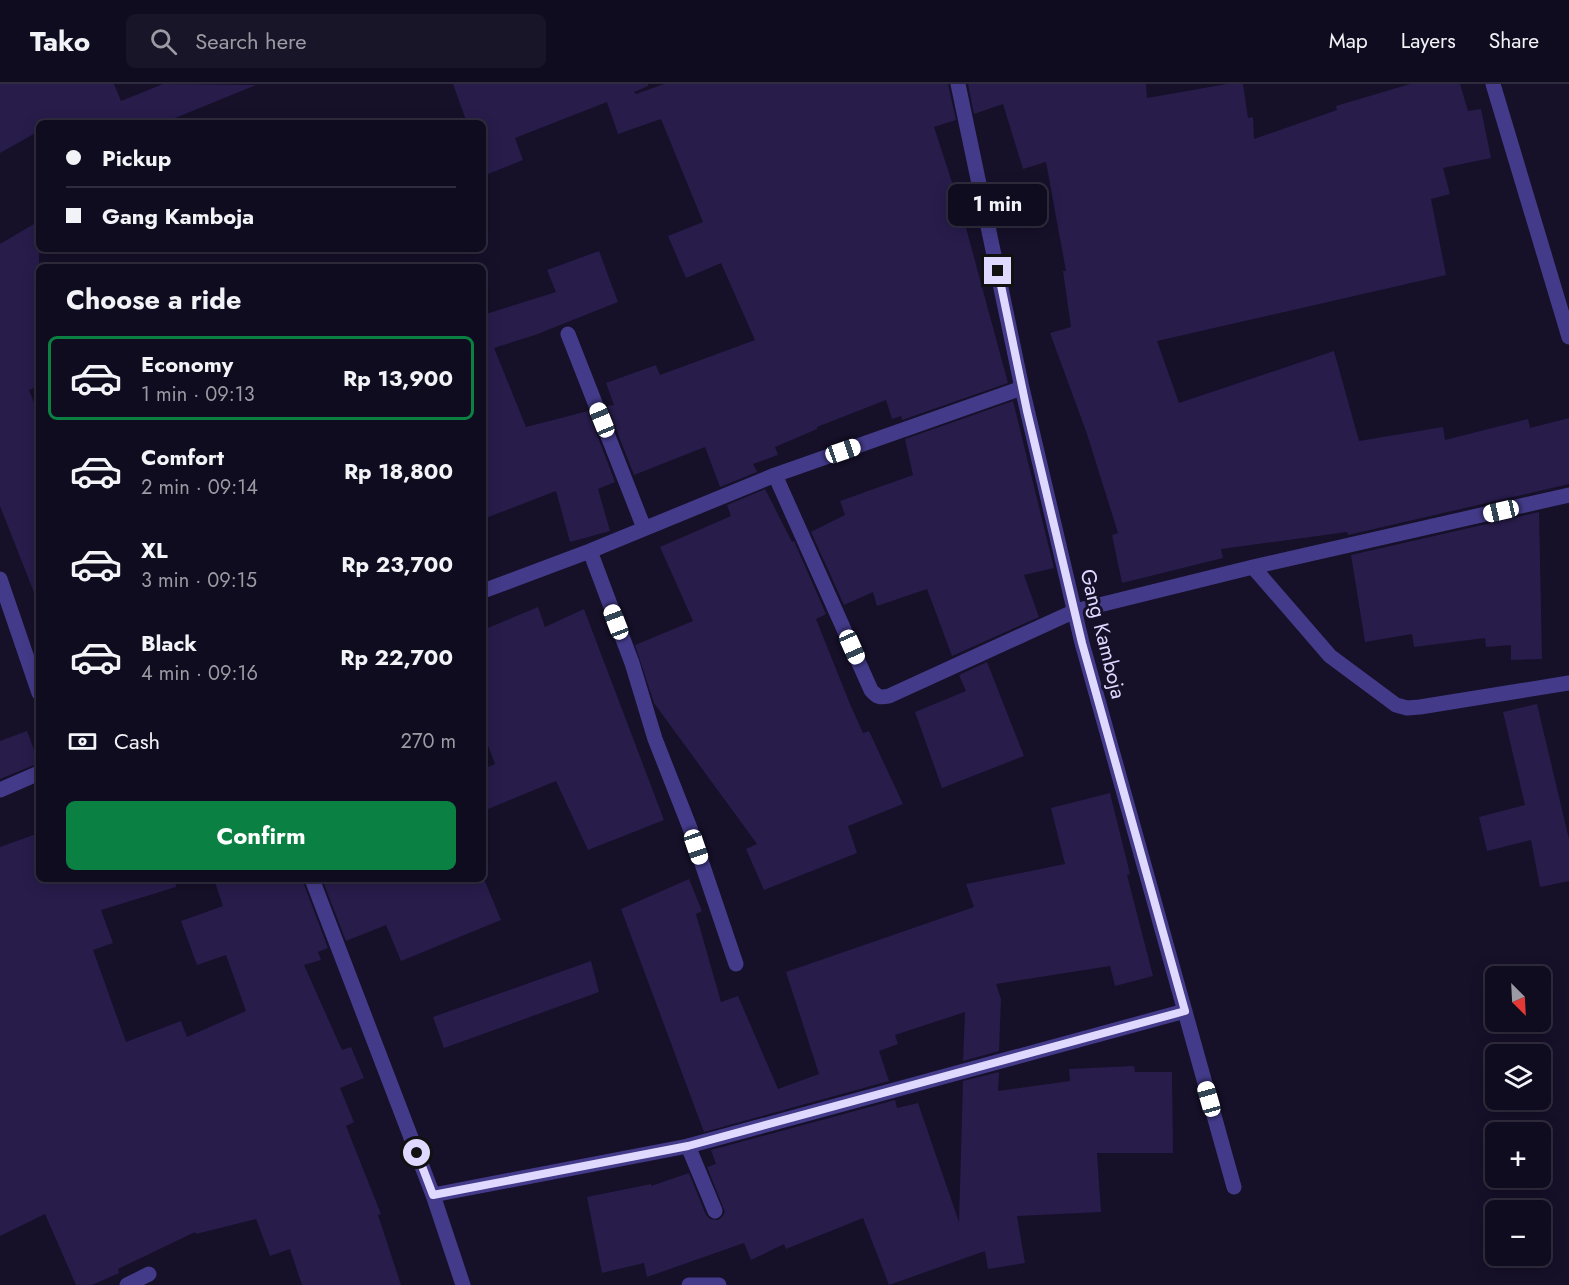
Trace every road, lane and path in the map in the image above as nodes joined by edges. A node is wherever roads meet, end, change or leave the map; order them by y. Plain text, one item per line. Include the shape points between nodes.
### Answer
1 (958, 84) edge
2 (1493, 84) edge
3 (568, 334) dead end
4 (1569, 337) edge
5 (1022, 388) junction
6 (775, 475) junction
7 (1569, 495) edge
8 (644, 528) junction
9 (590, 551) junction
10 (1253, 567) junction
11 (0, 579) edge
12 (486, 590) edge
13 (1075, 611) junction
14 (1569, 683) edge
15 (36, 684) edge
16 (36, 774) edge
17 (0, 790) edge
18 (313, 882) edge
19 (736, 964) dead end
20 (1185, 1011) junction
21 (688, 1146) junction
22 (1234, 1187) dead end
23 (433, 1195) junction
24 (715, 1211) dead end
25 (149, 1274) dead end
26 (127, 1285) edge
27 (462, 1285) edge
28 (689, 1285) edge
29 (719, 1285) edge

1 - 5 street, Gang Kamboja
2 - 4 street
3 - 8 street
5 - 6 street
5 - 13 street, Gang Kamboja
6 - 8 street
6 - 13 street via 877,696 889,696
7 - 10 street
8 - 9 street
9 - 12 street
9 - 19 street
10 - 13 street
10 - 14 street via 1330,656 1396,705 1420,707
11 - 15 street
13 - 20 street, Gang Kamboja
16 - 17 street
18 - 23 street
20 - 21 street
20 - 22 street, Gang Kamboja
21 - 23 street
21 - 24 street
23 - 27 street
25 - 26 street
28 - 29 street

